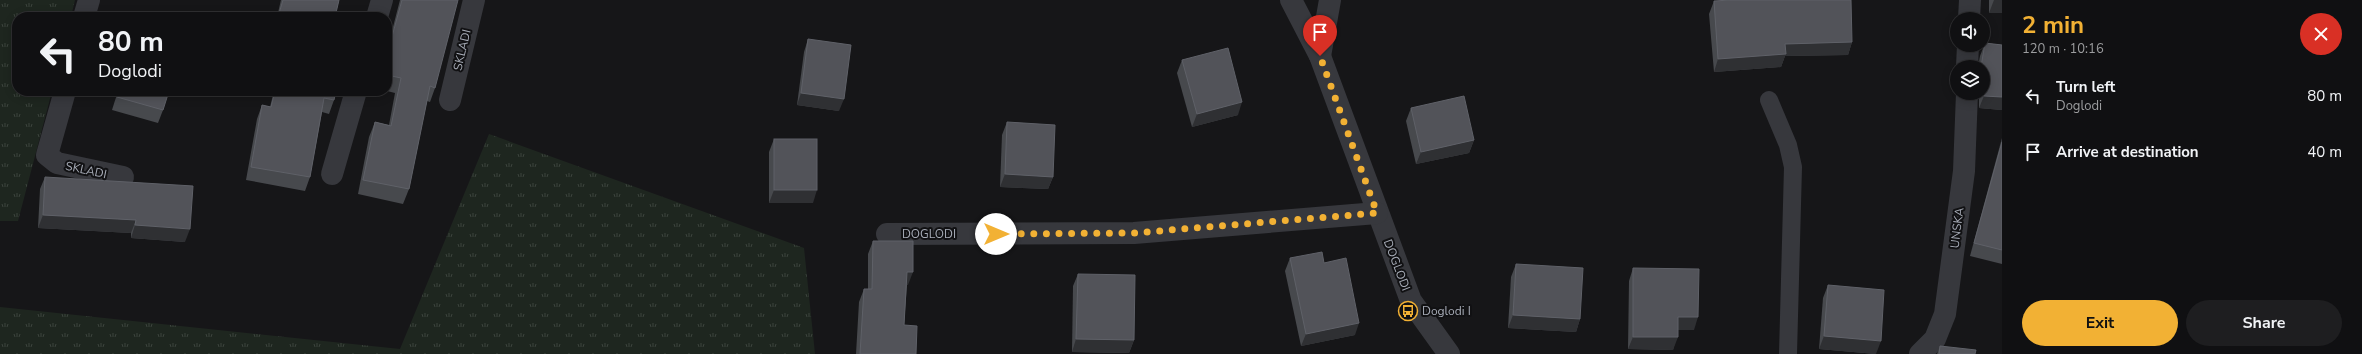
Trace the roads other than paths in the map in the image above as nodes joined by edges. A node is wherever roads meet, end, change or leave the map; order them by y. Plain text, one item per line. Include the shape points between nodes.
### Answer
1 (89, 0) edge
2 (382, 0) edge
3 (474, 0) edge
4 (1291, 0) edge
5 (1330, 0) edge
6 (1970, 0) edge
7 (85, 12) edge
8 (378, 12) edge
9 (1969, 12) edge
10 (1320, 56) junction
11 (64, 96) edge
12 (355, 96) edge
13 (450, 100) dead end
14 (1769, 100) dead end
15 (1967, 100) edge
16 (332, 174) dead end
17 (123, 177) dead end
18 (1377, 213) junction
19 (888, 234) dead end
20 (1449, 354) edge
21 (1788, 354) edge
22 (1920, 354) edge

1 - 7 street
2 - 8 street
3 - 13 street, SKLADI
4 - 10 street, DOGLODI
5 - 10 street
6 - 9 street
10 - 18 street, DOGLODI
11 - 17 street, SKLADI via 47,155 57,163
12 - 16 street
14 - 21 lane via 1788,145 1793,167
15 - 22 street, UNSKA via 1964,171 1945,314 1935,339
18 - 19 street, DOGLODI via 1134,233
18 - 20 street, DOGLODI via 1411,301

